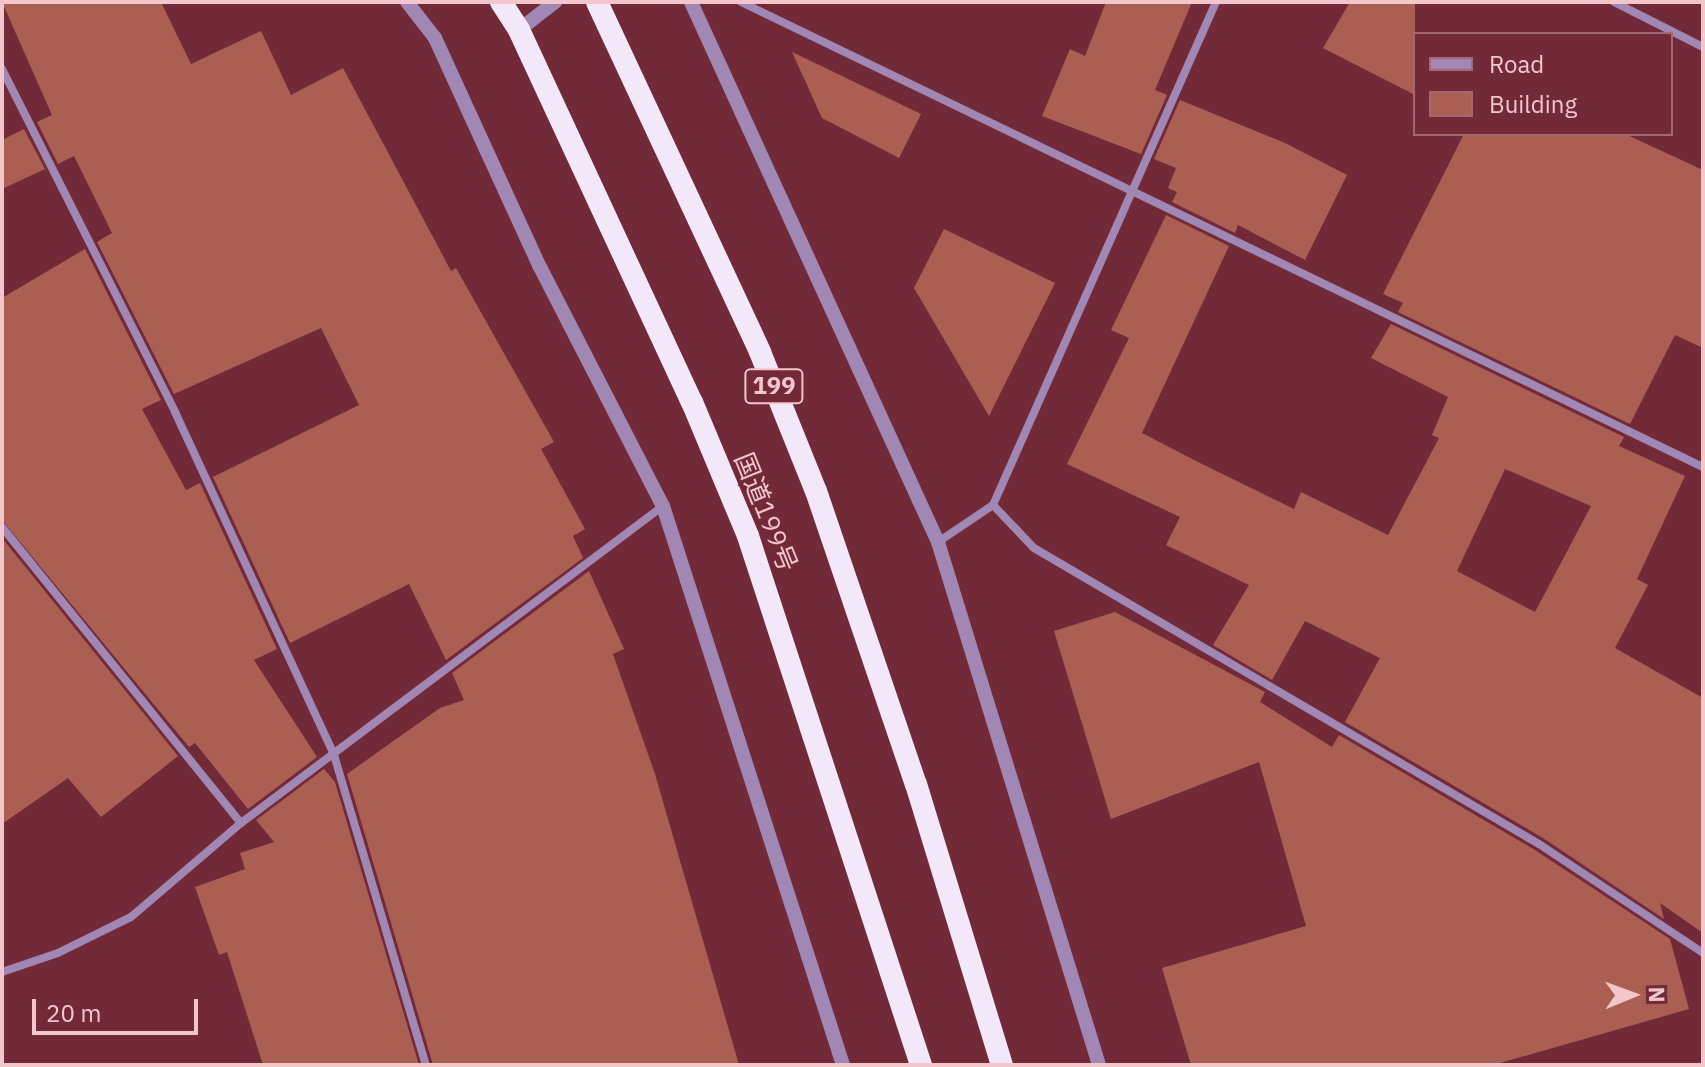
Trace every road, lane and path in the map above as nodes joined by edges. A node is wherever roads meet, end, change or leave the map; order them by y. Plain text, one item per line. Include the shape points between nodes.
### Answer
1 (407, 2) edge
2 (501, 2) edge
3 (555, 2) edge
4 (597, 2) edge
5 (691, 2) edge
6 (741, 2) edge
7 (1216, 2) edge
8 (1614, 2) edge
9 (519, 30) junction
10 (1703, 47) edge
11 (2, 69) edge
12 (1135, 193) junction
13 (1703, 467) edge
14 (993, 505) junction
15 (663, 506) junction
16 (2, 527) edge
17 (938, 542) junction
18 (334, 755) junction
19 (241, 823) junction
20 (1703, 953) edge
21 (2, 972) edge
22 (426, 1065) edge
23 (843, 1065) edge
24 (921, 1065) edge
25 (1002, 1065) edge
26 (1099, 1065) edge

1 - 15 street via 435,38 540,267
2 - 9 highway, 国道199号
3 - 9 street
4 - 25 highway, 国道199号 / 199 via 760,352 821,505 916,784
5 - 17 street
6 - 12 street
7 - 12 street
8 - 10 street
9 - 24 highway, 国道199号 via 748,536
11 - 18 street via 175,412
12 - 13 street
12 - 14 street
14 - 17 street
14 - 20 street via 1034,548 1539,844
15 - 18 street
15 - 23 street
16 - 19 street
17 - 26 street
18 - 19 street
18 - 22 street
19 - 21 street via 131,917 58,953

